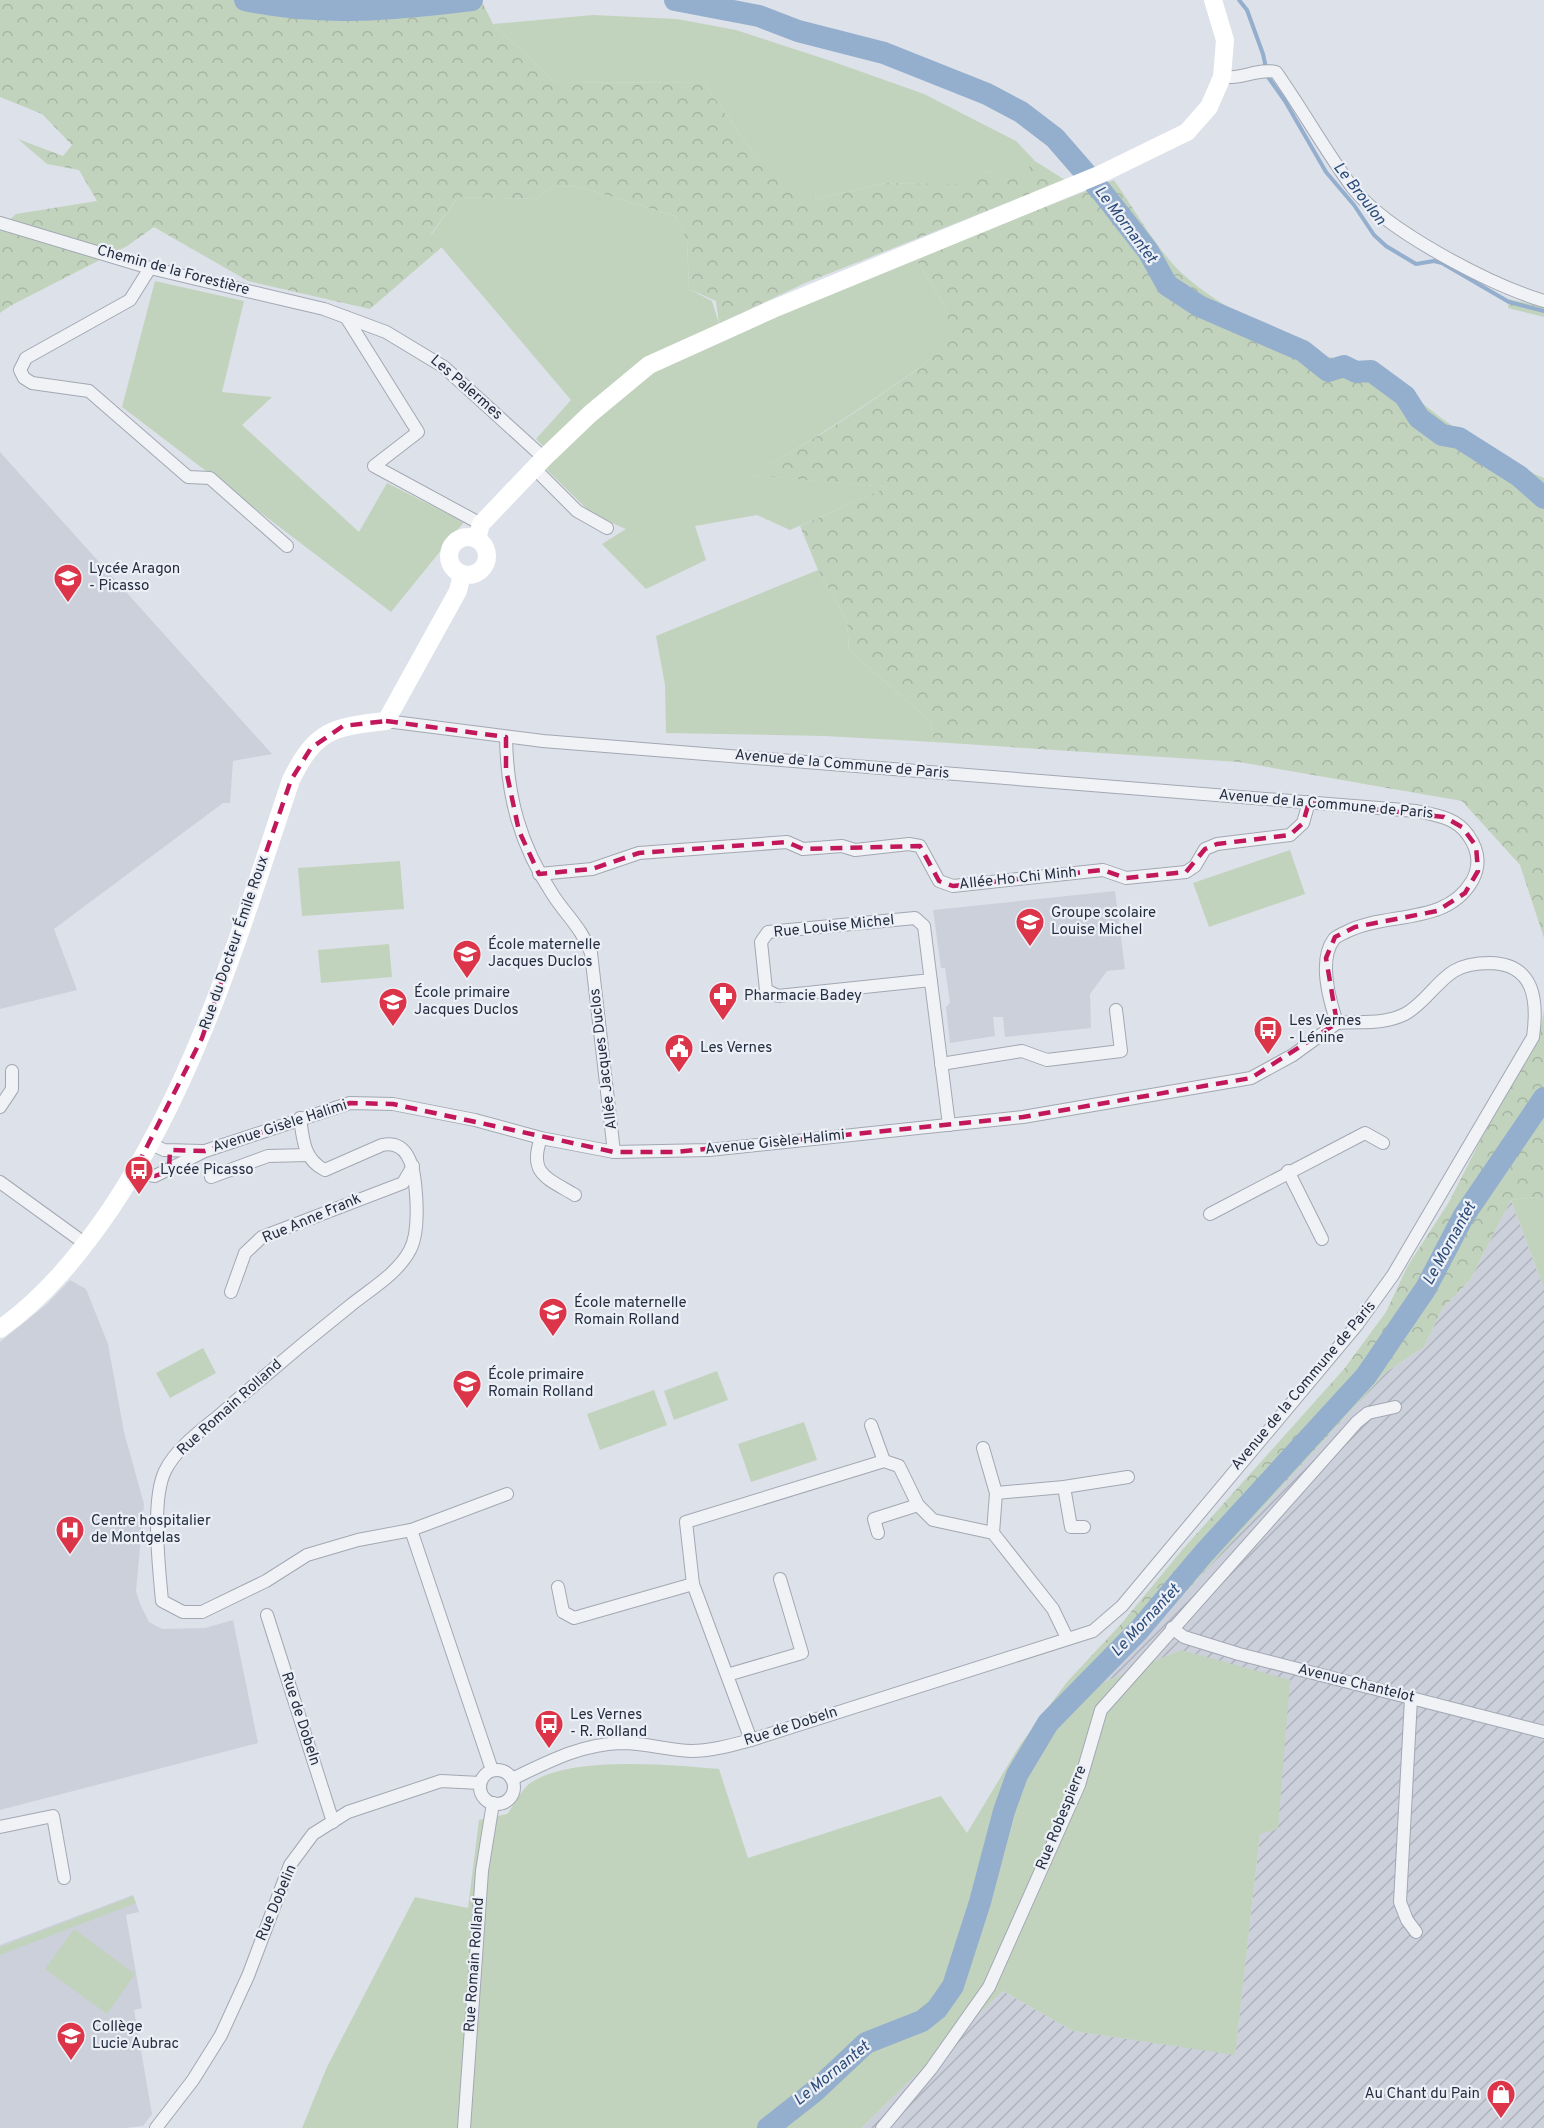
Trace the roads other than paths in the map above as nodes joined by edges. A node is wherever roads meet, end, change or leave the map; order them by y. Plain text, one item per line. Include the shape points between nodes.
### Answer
1 (1213, 0) edge
2 (1222, 77) junction
3 (2, 222) edge
4 (150, 268) junction
5 (1544, 301) edge
6 (346, 317) junction
7 (539, 463) junction
8 (607, 528) dead end
9 (479, 532) junction
10 (286, 546) dead end
11 (462, 574) junction
12 (386, 721) junction
13 (506, 737) junction
14 (1310, 802) junction
15 (539, 874) junction
16 (931, 980) junction
17 (1116, 1010) dead end
18 (1337, 1023) junction
19 (941, 1064) junction
20 (12, 1071) dead end
21 (0, 1107) edge
22 (300, 1118) junction
23 (949, 1125) junction
24 (541, 1138) junction
25 (1383, 1143) dead end
26 (158, 1147) junction
27 (205, 1151) junction
28 (614, 1152) junction
29 (308, 1155) junction
30 (413, 1166) junction
31 (170, 1171) junction
32 (1288, 1171) junction
33 (134, 1172) junction
34 (211, 1177) dead end
35 (0, 1182) edge
36 (575, 1195) dead end
37 (1210, 1214) dead end
38 (1322, 1239) dead end
39 (87, 1245) junction
40 (231, 1292) dead end
41 (0, 1329) edge
42 (1395, 1407) dead end
43 (871, 1425) dead end
44 (983, 1448) dead end
45 (884, 1461) junction
46 (1128, 1477) dead end
47 (1064, 1487) junction
48 (996, 1493) junction
49 (507, 1494) dead end
50 (918, 1505) junction
51 (1084, 1527) dead end
52 (411, 1530) junction
53 (878, 1533) dead end
54 (993, 1533) junction
55 (780, 1579) dead end
56 (693, 1584) junction
57 (558, 1587) dead end
58 (267, 1615) dead end
59 (1172, 1628) junction
60 (1067, 1638) junction
61 (726, 1675) junction
62 (1411, 1698) junction
63 (1544, 1732) edge
64 (751, 1740) junction
65 (492, 1770) junction
66 (512, 1779) junction
67 (480, 1783) junction
68 (493, 1803) junction
69 (333, 1822) junction
70 (0, 1827) edge
71 (64, 1878) dead end
72 (1416, 1932) dead end
73 (156, 2128) edge
74 (464, 2128) edge
75 (882, 2128) edge

1 - 2 street via 1225,40
2 - 5 street via 1235,79 1276,72 1353,189 1395,227 1493,281
2 - 7 street via 1209,107 1186,132 1101,174 752,318 649,365
3 - 4 street, Chemin de la Forestière
4 - 6 street, Chemin de la Forestière
4 - 10 street via 130,300 26,358 20,370 32,383 89,392 188,477 210,478
6 - 7 street, Les Palermes via 422,351 470,389
6 - 9 street via 418,432 374,466
7 - 8 street, Les Palermes via 577,510
7 - 9 street
9 - 11 street via 486,550 485,565 475,574
9 - 11 street via 464,537 450,549 451,565
11 - 12 street via 458,591
12 - 13 street, Avenue de la Commune de Paris
12 - 26 street, Rue du Docteur Émile Roux via 331,730 302,758 291,780 209,1021
13 - 14 street, Avenue de la Commune de Paris
13 - 15 street, Allée Jacques Duclos via 506,770 519,831
14 - 15 street, Allée Ho Chi Minh via 1303,823 1290,835 1217,844 1205,849 1195,866 1186,872 1126,878 1103,870 953,886 939,881 920,846 803,849 788,842 639,853 592,869
14 - 18 street, Avenue de la Commune de Paris via 1444,817 1462,827 1476,846 1478,871 1465,893 1456,899 1437,911 1356,927 1335,938 1326,958
15 - 28 street, Allée Jacques Duclos via 585,936 591,953
16 - 16 street, Rue Louise Michel via 924,926 915,918 768,932 761,942 766,990 778,996
16 - 19 street, Rue Louise Michel
17 - 19 street via 1121,1051 1047,1060 1022,1051
18 - 23 street, Avenue Gisèle Halimi via 1293,1055 1251,1077 1023,1117
18 - 60 street, Avenue de la Commune de Paris via 1382,1023 1406,1013 1455,970 1478,963 1504,963 1526,977 1537,1007 1533,1037 1393,1275 1357,1325 1122,1606 1092,1631
19 - 23 street, Rue Louise Michel
20 - 21 street via 12,1089
22 - 24 street, Avenue Gisèle Halimi via 350,1103 393,1104
22 - 27 street, Avenue Gisèle Halimi
22 - 29 street
23 - 28 street, Avenue Gisèle Halimi via 709,1150
24 - 28 street, Avenue Gisèle Halimi
24 - 36 street via 535,1154 537,1168
25 - 32 street via 1365,1132
26 - 27 street, Avenue Gisèle Halimi
26 - 31 street via 170,1159
26 - 33 street, Rue du Docteur Émile Roux
27 - 31 street, Avenue Gisèle Halimi
29 - 30 street via 316,1166 326,1170 389,1143 404,1150
29 - 34 street via 268,1156
30 - 40 street, Rue Anne Frank via 403,1183 262,1237 245,1253
30 - 52 street, Rue Romain Rolland via 415,1231 404,1261 197,1434 165,1470 158,1493 162,1601 183,1612 202,1612 307,1556 358,1540
31 - 33 street, Avenue Gisèle Halimi via 155,1176
32 - 37 street
32 - 38 street
33 - 39 street, Rue du Docteur Émile Roux
35 - 39 street
39 - 41 street, Rue du Docteur Émile Roux via 43,1294
42 - 59 street, Rue Robespierre via 1368,1413 1357,1422
43 - 45 street
44 - 48 street
45 - 50 street via 899,1466
45 - 56 street via 686,1522
46 - 47 street
47 - 48 street
47 - 51 street via 1071,1527
48 - 54 street
49 - 52 street
50 - 53 street via 874,1519
50 - 54 street via 933,1520
52 - 65 street
54 - 60 street via 1053,1609
55 - 61 street via 802,1653
56 - 57 street via 574,1618 563,1612
56 - 61 street
58 - 69 street, Rue de Dobeln
59 - 62 street, Avenue Chantelot via 1184,1637 1239,1654
59 - 75 street, Rue Robespierre via 1101,1710 1079,1785 989,1987 932,2069
60 - 64 street, Rue de Dobeln
61 - 64 street
62 - 63 street, Avenue Chantelot
62 - 72 street via 1400,1902
64 - 66 street, Rue de Dobeln via 692,1751 624,1743 601,1745 578,1749
65 - 66 street via 503,1771
65 - 67 street
66 - 68 street via 514,1790 510,1798
67 - 68 street via 483,1797
67 - 69 street, Rue Dobelin via 441,1781 348,1812
68 - 74 street, Rue Romain Rolland via 482,1871
69 - 73 street, Rue Dobelin via 313,1834 290,1865 221,2036
70 - 71 street via 53,1816

